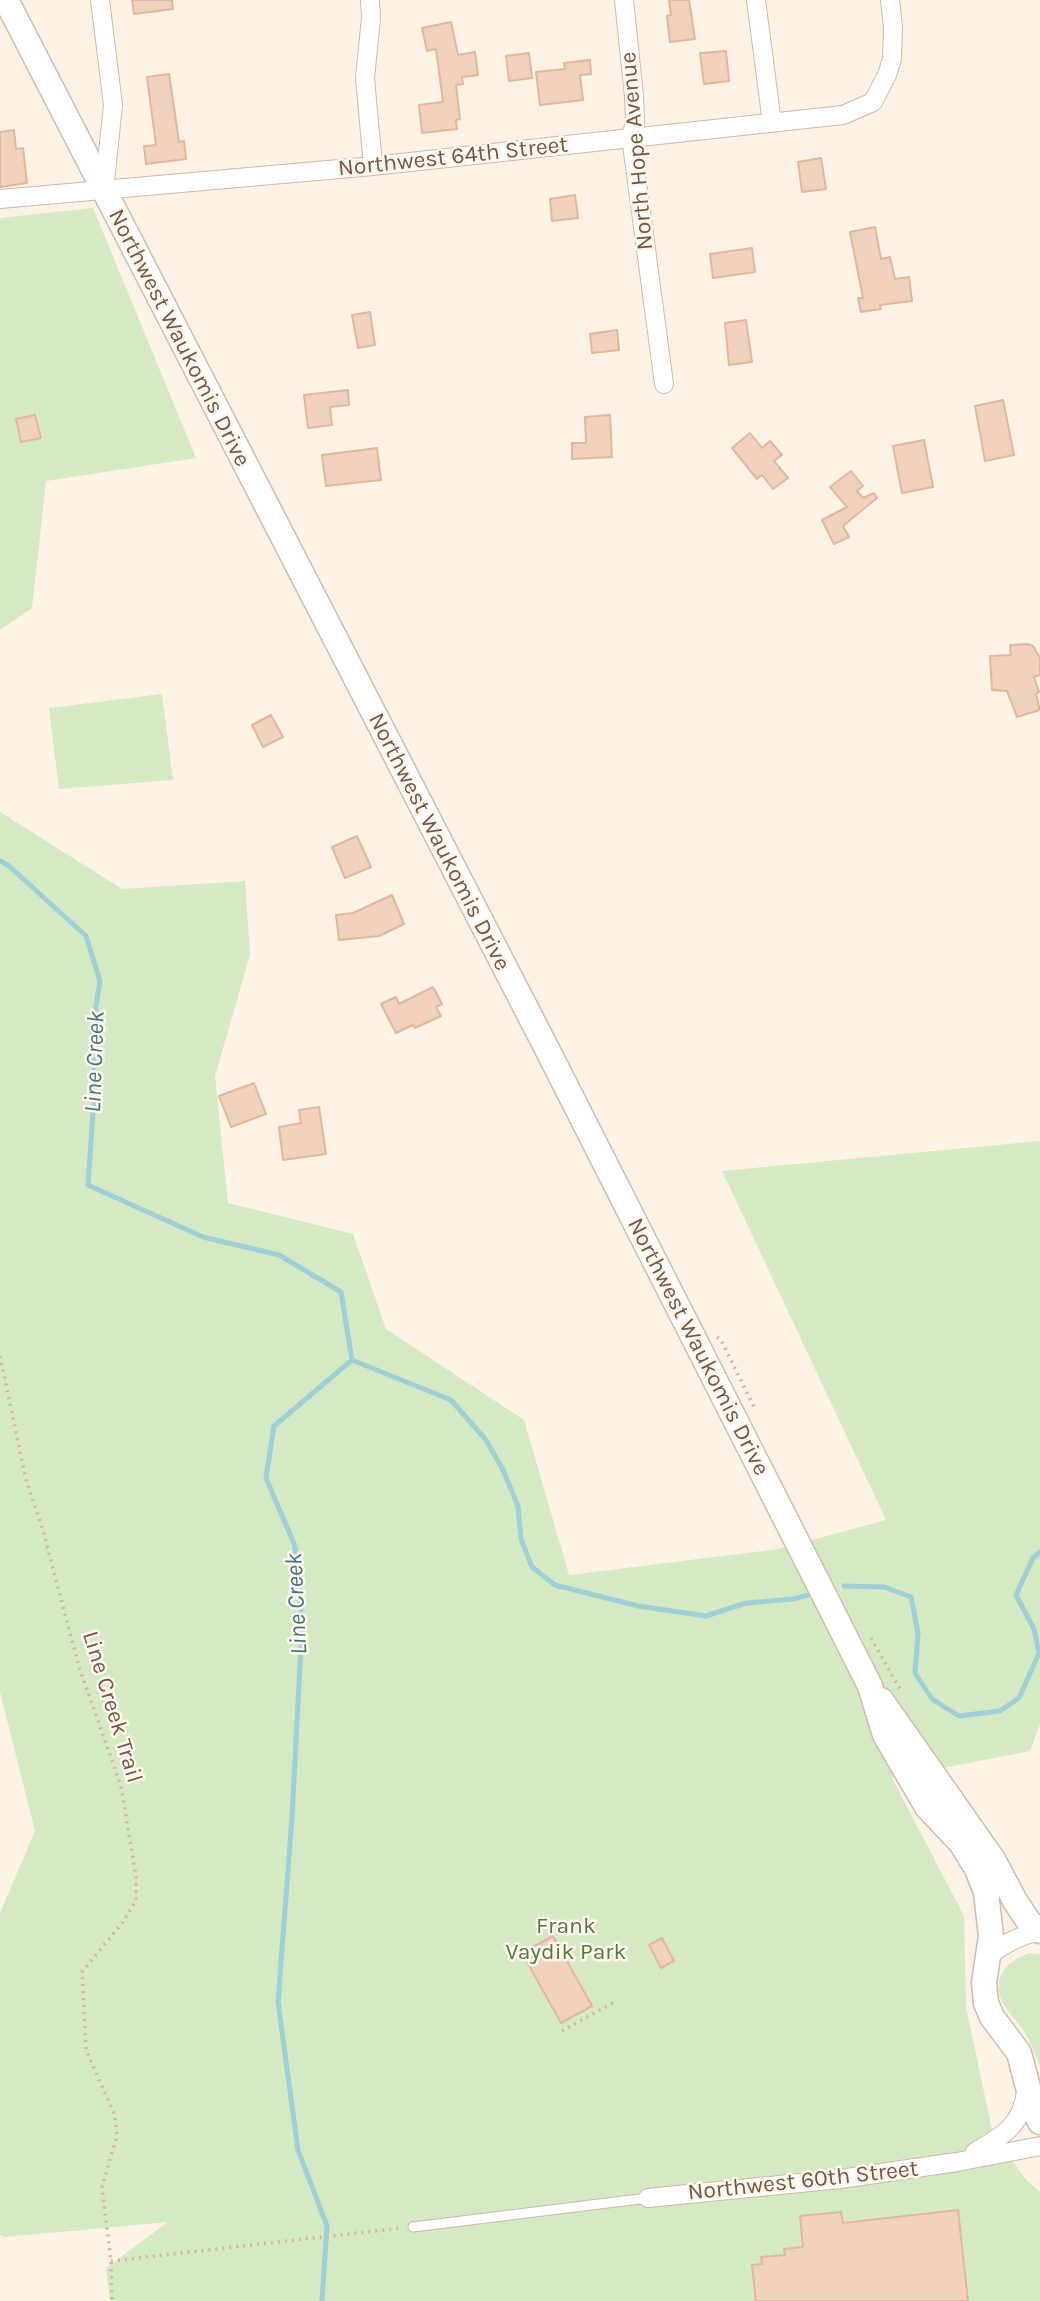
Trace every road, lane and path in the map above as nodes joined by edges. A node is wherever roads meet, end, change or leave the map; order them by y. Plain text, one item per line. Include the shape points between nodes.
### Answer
1 (6, 0) edge
2 (100, 0) edge
3 (370, 0) edge
4 (624, 0) edge
5 (756, 0) edge
6 (890, 0) edge
7 (772, 123) junction
8 (631, 137) junction
9 (373, 166) junction
10 (104, 191) junction
11 (0, 199) edge
12 (664, 384) dead end
13 (0, 1356) edge
14 (870, 1686) junction
15 (1040, 1931) edge
16 (990, 1955) junction
17 (614, 2002) dead end
18 (562, 2031) dead end
19 (1027, 2082) junction
20 (1040, 2122) edge
21 (1040, 2146) edge
22 (957, 2162) junction
23 (648, 2198) joint
24 (413, 2227) joint
25 (111, 2262) junction
26 (112, 2301) edge

1 - 10 main road, Northwest Waukomis Drive
2 - 10 street via 113,105
3 - 9 street via 365,78
4 - 8 street, North Hope Avenue via 635,109
5 - 7 street
6 - 7 street, Northwest 64th Street via 892,59 873,102 843,116
7 - 8 street, Northwest 64th Street
8 - 9 street, Northwest 64th Street
8 - 12 street, North Hope Avenue
9 - 10 street, Northwest 64th Street
10 - 11 street, Northwest 64th Street
10 - 14 main road, Northwest Waukomis Drive
13 - 25 path, Line Creek Trail via 26,1480 79,1667 121,1786 136,1877 136,1900 124,1922 82,1972 86,2050 115,2116 117,2136 102,2188
14 - 15 main road, Northwest Waukomis Drive via 994,1861 1029,1922
14 - 16 main road, Northwest Waukomis Drive via 886,1735 905,1771 927,1807 961,1843 977,1869 986,1892
15 - 16 street via 1024,1934
16 - 19 main road, Northwest Waukomis Drive via 985,1966 986,2003 1019,2053
17 - 18 path
19 - 20 main road, Northwest Waukomis Drive
19 - 22 street, Northwest 60th Street via 1024,2106 1010,2128
21 - 22 street, Northwest 60th Street
22 - 23 street, Northwest 60th Street
23 - 24 lane
24 - 25 path
25 - 26 path, Line Creek Trail

